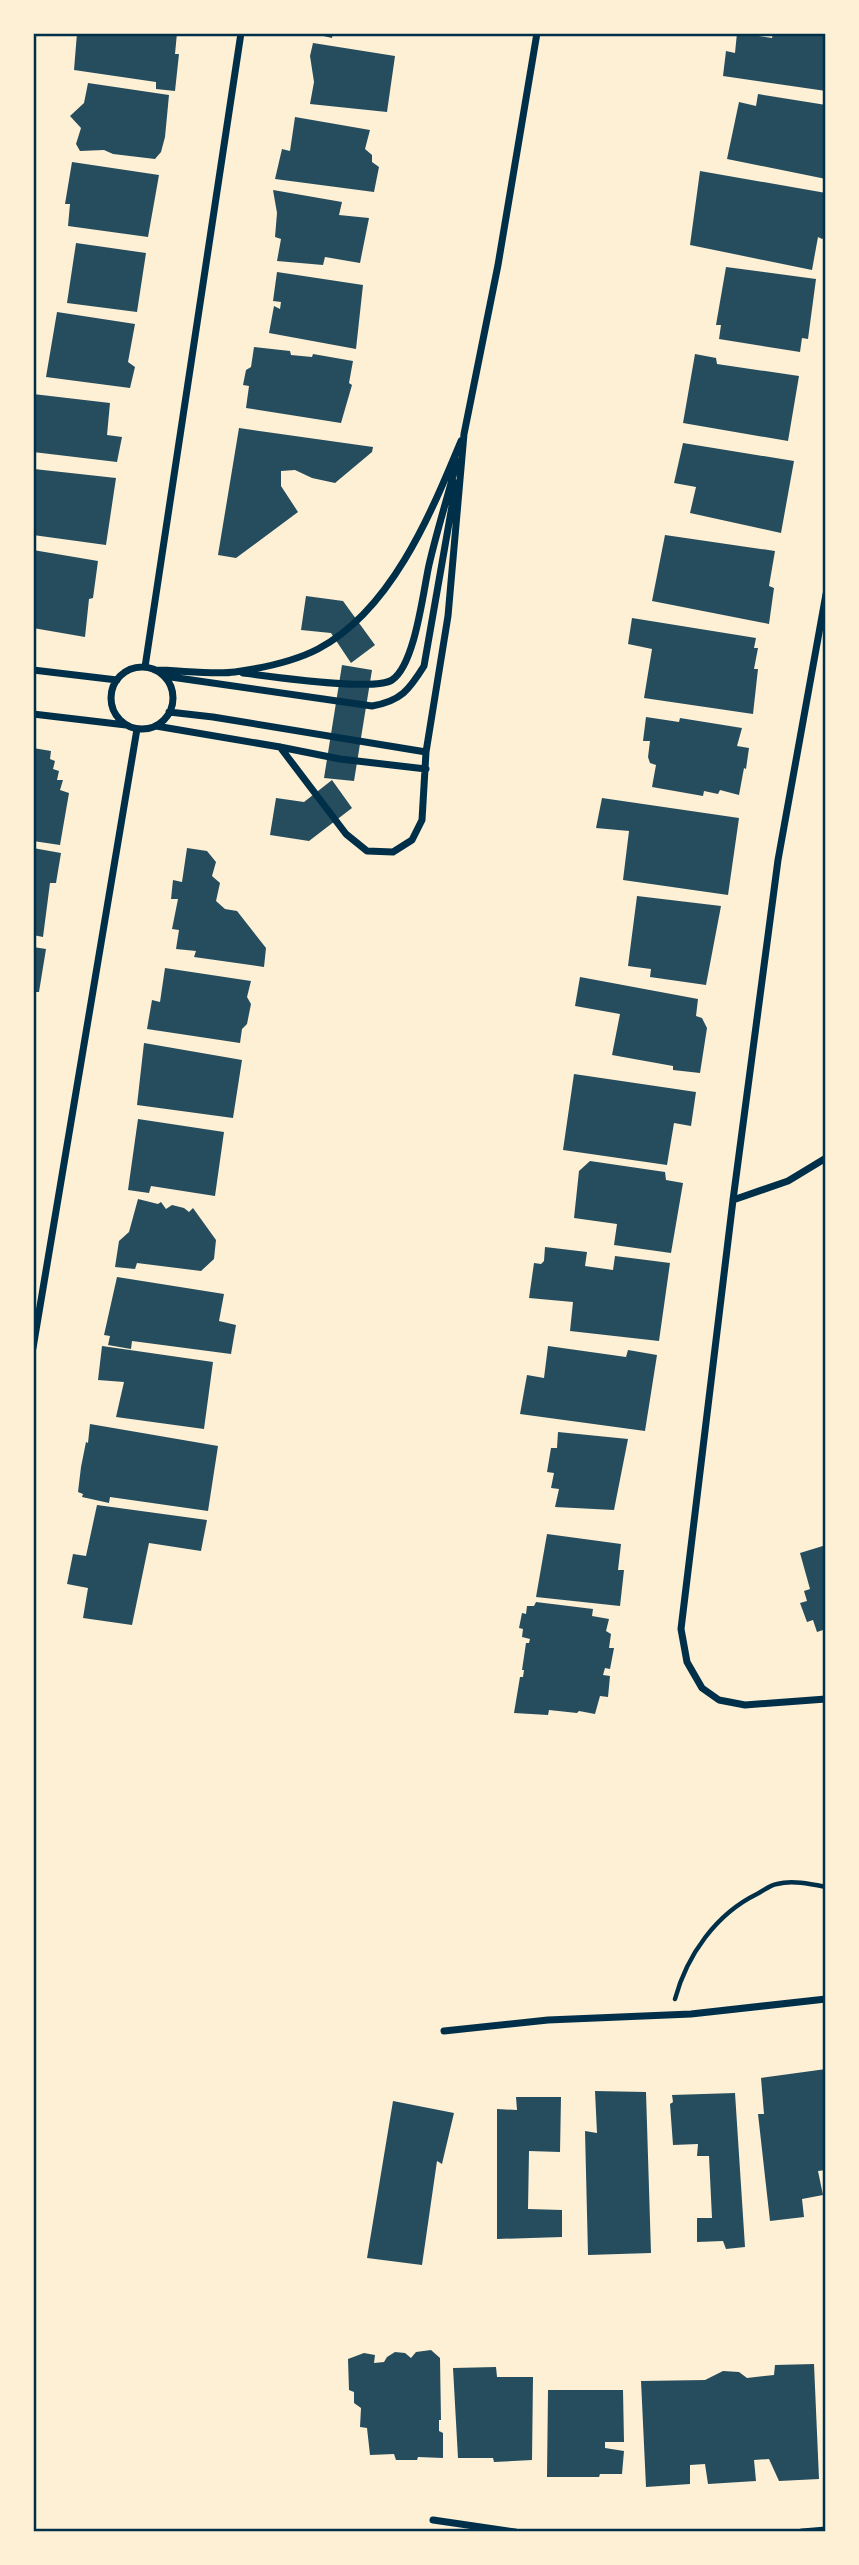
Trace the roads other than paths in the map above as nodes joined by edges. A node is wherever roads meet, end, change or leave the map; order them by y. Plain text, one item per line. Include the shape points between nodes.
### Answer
1 (241, 33) edge
2 (537, 33) edge
3 (464, 434) junction
4 (826, 594) edge
5 (145, 667) junction
6 (33, 670) edge
7 (155, 670) junction
8 (233, 672) junction
9 (164, 676) junction
10 (117, 680) junction
11 (169, 712) junction
12 (33, 713) edge
13 (127, 725) junction
14 (156, 726) junction
15 (137, 729) junction
16 (280, 747) junction
17 (426, 751) junction
18 (426, 769) junction
19 (826, 1158) edge
20 (733, 1200) junction
21 (33, 1348) edge
22 (826, 1699) edge
23 (826, 1999) edge
24 (444, 2031) dead end
25 (433, 2520) dead end
26 (826, 2530) edge
27 (515, 2532) edge
28 (802, 2532) edge

1 - 5 street
2 - 3 street
3 - 8 street via 430,517 393,577 364,612 319,649
3 - 8 street via 417,624 407,656 391,680 378,685 355,684
3 - 9 street via 424,666 402,696 372,706
3 - 17 street via 448,616
4 - 20 street via 778,860
5 - 7 street
5 - 10 street
6 - 10 street
7 - 8 street
7 - 9 street
9 - 11 street via 173,693
10 - 13 street via 111,700 119,719
11 - 14 street
11 - 17 street
12 - 13 street
13 - 15 street
14 - 15 street
14 - 16 street
15 - 21 street
16 - 18 street
16 - 18 street via 346,834 367,851 393,852 412,839 422,820
17 - 18 street
19 - 20 street via 788,1181
20 - 22 street via 681,1629 687,1662 702,1688 719,1700 745,1705
23 - 24 street
25 - 27 street
26 - 28 street

